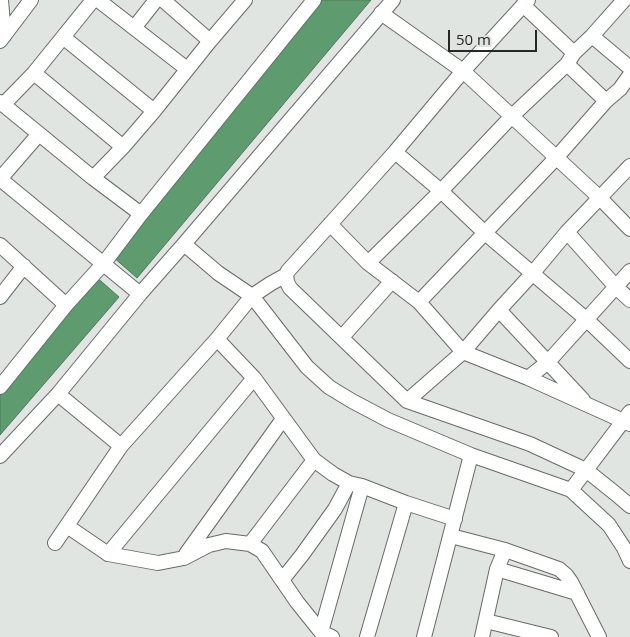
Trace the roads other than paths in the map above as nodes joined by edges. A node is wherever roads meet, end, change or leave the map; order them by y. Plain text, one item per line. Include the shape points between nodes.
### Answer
1 (1, 0) edge
2 (31, 0) edge
3 (93, 0) edge
4 (98, 0) edge
5 (156, 0) edge
6 (163, 0) edge
7 (245, 0) edge
8 (314, 0) edge
9 (393, 0) edge
10 (624, 0) edge
11 (526, 3) edge
12 (381, 13) junction
13 (134, 28) junction
14 (592, 36) junction
15 (63, 37) junction
16 (1, 40) edge
17 (210, 41) junction
18 (570, 58) junction
19 (630, 68) edge
20 (187, 69) junction
21 (463, 71) junction
22 (34, 73) junction
23 (630, 75) edge
24 (625, 94) edge
25 (606, 101) junction
26 (2, 104) edge
27 (154, 111) junction
28 (512, 116) junction
29 (39, 134) junction
30 (123, 147) junction
31 (396, 152) junction
32 (556, 158) junction
33 (630, 166) edge
34 (93, 178) junction
35 (0, 179) edge
36 (441, 191) junction
37 (600, 198) junction
38 (141, 214) junction
39 (330, 224) junction
40 (630, 229) edge
41 (567, 232) junction
42 (485, 233) junction
43 (184, 244) junction
44 (0, 245) edge
45 (104, 263) junction
46 (368, 263) junction
47 (24, 266) junction
48 (630, 271) edge
49 (532, 274) junction
50 (286, 275) junction
51 (392, 281) junction
52 (616, 287) junction
53 (140, 294) junction
54 (252, 296) junction
55 (0, 297) edge
56 (630, 300) edge
57 (419, 302) junction
58 (66, 305) junction
59 (499, 310) junction
60 (586, 320) junction
61 (342, 337) junction
62 (217, 339) junction
63 (463, 352) junction
64 (630, 361) edge
65 (548, 362) junction
66 (254, 378) junction
67 (528, 378) junction
68 (0, 387) edge
69 (58, 394) junction
70 (407, 401) junction
71 (587, 404) junction
72 (283, 419) junction
73 (628, 419) edge
74 (121, 446) junction
75 (0, 456) edge
76 (471, 456) junction
77 (314, 460) junction
78 (586, 470) junction
79 (356, 485) junction
80 (571, 490) junction
81 (406, 504) junction
82 (630, 506) edge
83 (455, 519) junction
84 (67, 526) junction
85 (451, 536) junction
86 (55, 543) dead end
87 (250, 544) junction
88 (504, 550) junction
89 (108, 554) junction
90 (184, 558) junction
91 (630, 561) edge
92 (497, 569) junction
93 (282, 580) junction
94 (578, 593) junction
95 (486, 621) junction
96 (326, 634) edge
97 (367, 637) edge
98 (424, 637) edge
99 (482, 637) edge
100 (552, 637) edge
101 (599, 637) edge

1 - 16 street
2 - 16 street
3 - 15 street
4 - 13 street
5 - 13 street
6 - 17 street
7 - 17 street
8 - 38 street
9 - 12 street
10 - 14 street
11 - 18 street
11 - 21 street
12 - 21 street
12 - 43 street
13 - 20 street
14 - 18 street
14 - 19 street
15 - 22 street
15 - 27 street
17 - 20 street
18 - 25 street
18 - 28 street
20 - 27 street
21 - 28 street
21 - 31 street
22 - 26 street
22 - 30 street
23 - 24 street
24 - 25 street
25 - 32 street
26 - 29 street
27 - 30 street
28 - 32 street
28 - 36 street
29 - 34 street
29 - 35 street
30 - 34 street
31 - 36 street
31 - 39 street
32 - 37 street
32 - 42 street
33 - 37 street
34 - 38 street
35 - 45 street
36 - 42 street
36 - 46 street
37 - 40 street
37 - 41 street
38 - 45 street
39 - 46 street
39 - 50 street
41 - 49 street
41 - 52 street
42 - 49 street
42 - 57 street
43 - 53 street
43 - 54 street
44 - 47 street
45 - 53 street
45 - 58 street
46 - 51 street
47 - 55 street
47 - 58 street
48 - 52 street
49 - 59 street
49 - 60 street
50 - 54 street
50 - 61 street via 290,288
51 - 57 street
51 - 61 street
52 - 56 street
52 - 60 street
53 - 69 street
54 - 62 street
54 - 76 street via 307,367 329,387 388,420
57 - 63 street
58 - 68 street
59 - 63 street
59 - 65 street
60 - 64 street
60 - 65 street
61 - 70 street
62 - 66 street
62 - 74 street
63 - 67 street
63 - 70 street
65 - 67 street
65 - 71 street
66 - 72 street
66 - 89 street
67 - 71 street
69 - 74 street
69 - 75 street
70 - 78 street via 530,444
71 - 73 street
72 - 77 street
72 - 90 street
73 - 78 street
74 - 84 street
76 - 80 street
76 - 83 street
77 - 79 street
77 - 87 street
78 - 80 street
78 - 82 street
79 - 81 street
79 - 93 street
79 - 96 street
80 - 91 street via 609,525
81 - 83 street
81 - 97 street
83 - 85 street
84 - 86 street
84 - 89 street
85 - 88 street
85 - 98 street
87 - 90 street via 226,541 209,545
87 - 93 street via 262,551
88 - 92 street
88 - 94 street via 559,569
89 - 90 street via 158,563
92 - 94 street
92 - 95 street
93 - 96 street
94 - 101 street
95 - 99 street
95 - 100 street

